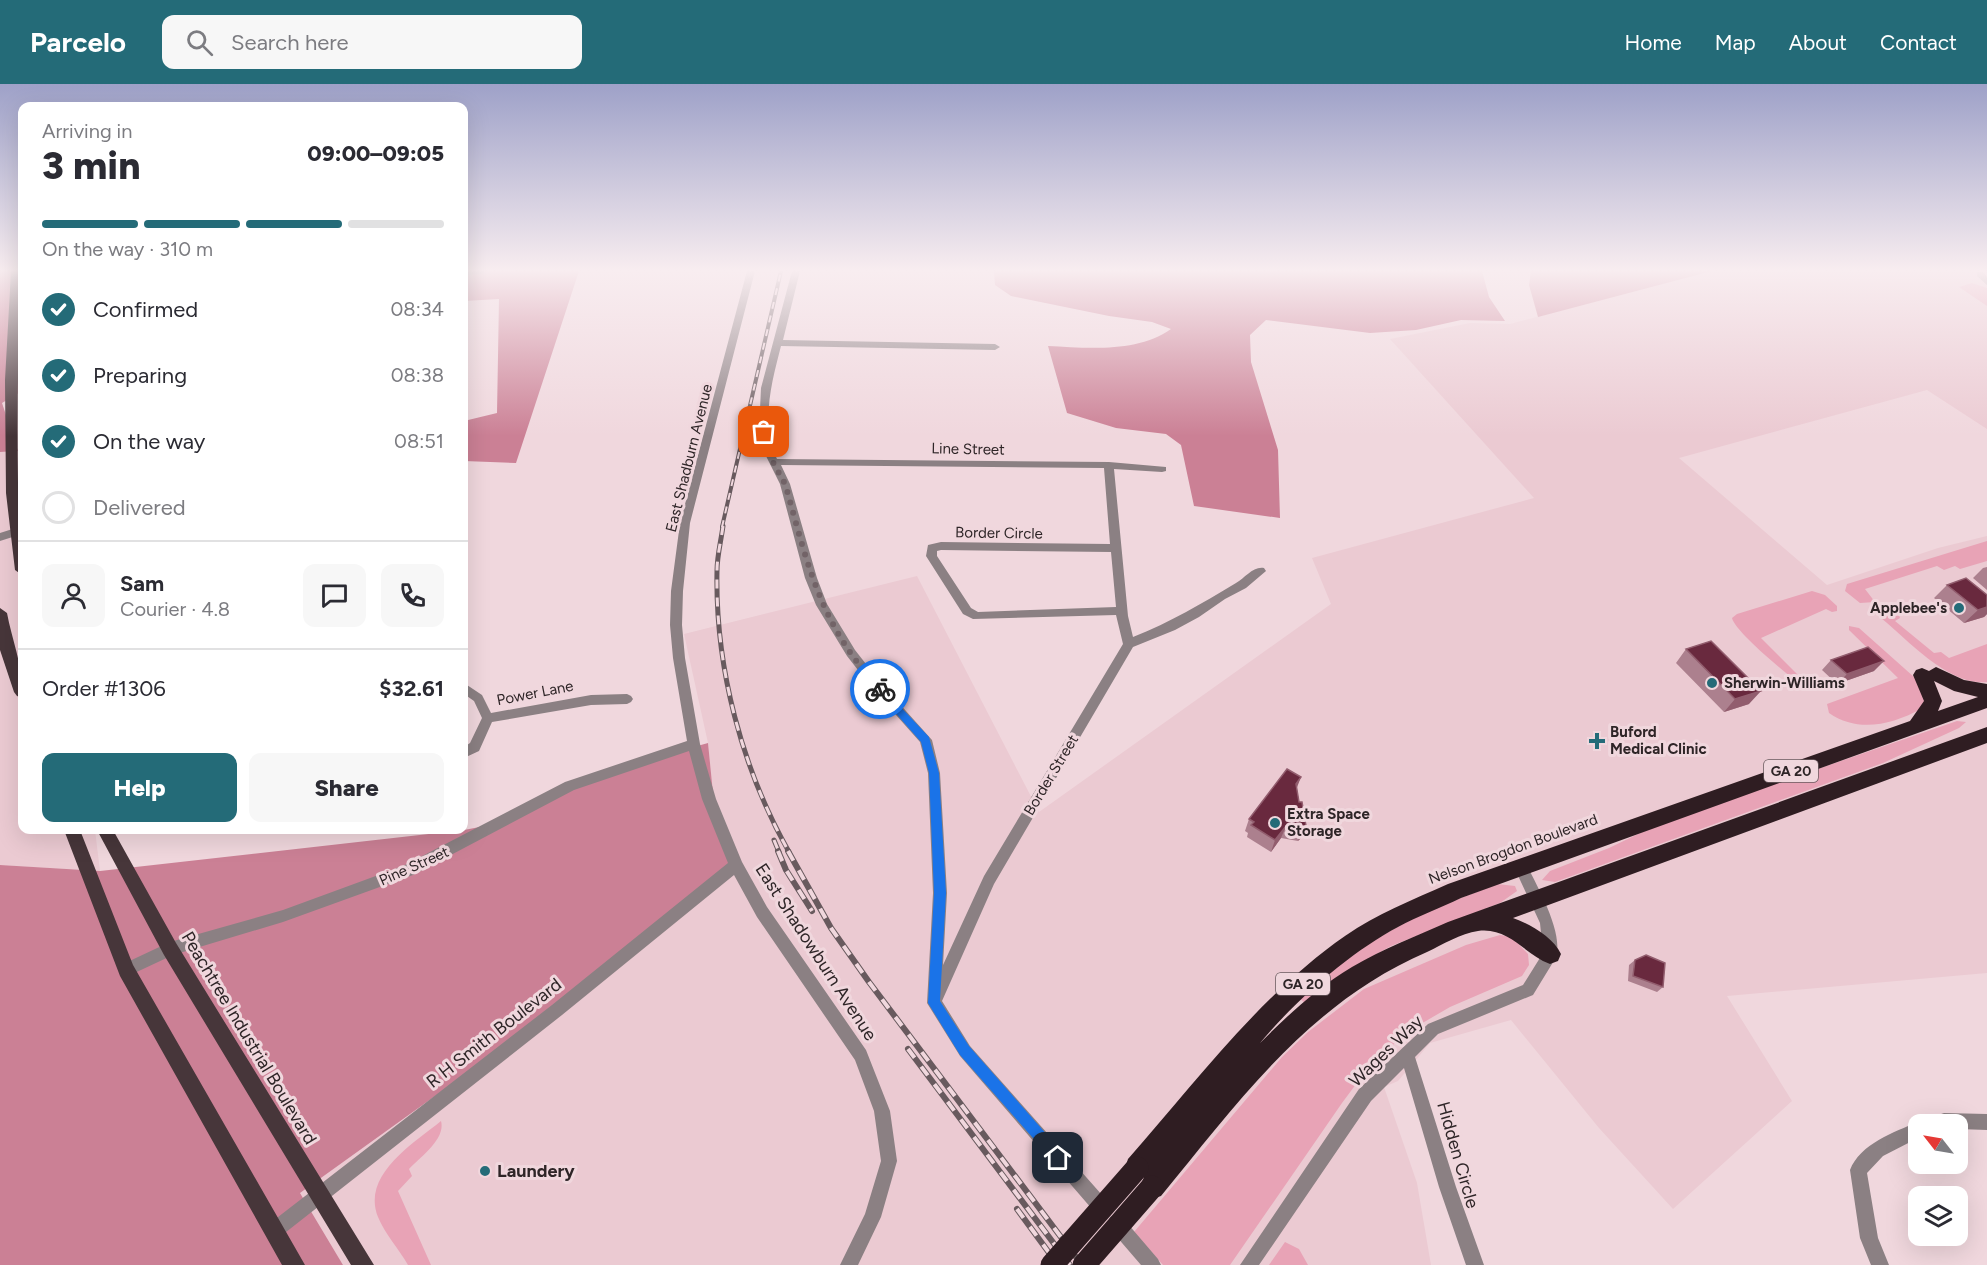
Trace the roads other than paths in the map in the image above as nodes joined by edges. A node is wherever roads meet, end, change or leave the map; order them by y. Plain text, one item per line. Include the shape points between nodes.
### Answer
1 (16, 326) edge
2 (737, 326) edge
3 (783, 326) edge
4 (779, 344) junction
5 (995, 347) dead end
6 (17, 396) edge
7 (773, 462) junction
8 (1109, 465) junction
9 (1162, 469) dead end
10 (18, 517) edge
11 (18, 530) edge
12 (0, 537) edge
13 (1115, 548) junction
14 (1260, 571) dead end
15 (1121, 610) junction
16 (0, 613) edge
17 (1129, 644) junction
18 (18, 680) edge
19 (468, 691) edge
20 (1987, 691) edge
21 (627, 699) dead end
22 (1987, 701) edge
23 (488, 718) junction
24 (1916, 726) junction
25 (1987, 735) edge
26 (694, 744) junction
27 (468, 751) edge
28 (74, 834) edge
29 (107, 834) edge
30 (736, 865) junction
31 (1521, 867) junction
32 (1536, 899) junction
33 (1472, 923) junction
34 (170, 949) junction
35 (1550, 954) junction
36 (126, 970) junction
37 (934, 1003) junction
38 (1407, 1055) junction
39 (1968, 1122) edge
40 (1987, 1122) edge
41 (1908, 1135) edge
42 (1144, 1177) junction
43 (321, 1196) junction
44 (275, 1230) junction
45 (294, 1265) edge
46 (363, 1265) edge
47 (849, 1265) edge
48 (1052, 1265) edge
49 (1084, 1265) edge
50 (1152, 1265) edge
51 (1250, 1265) edge
52 (1474, 1265) edge
53 (1880, 1265) edge

1 - 6 main road
2 - 26 street, East Shadburn Avenue via 685,524 677,591 676,625
3 - 4 street
4 - 5 street
4 - 7 street via 764,400 764,432
6 - 10 main road via 12,493
7 - 8 street, Line Street
7 - 37 street via 785,484 822,605 851,653 926,740 934,773 940,893
8 - 9 street, Line Street
8 - 13 street
11 - 12 street
13 - 15 street
13 - 15 street, Border Circle via 941,546 932,548 932,556 967,611 976,616
14 - 17 street via 1195,614
15 - 17 street
16 - 18 main road
17 - 37 street, Border Street via 989,880
19 - 23 street, Power Lane via 478,698
20 - 24 highway via 1929,675 1933,701
21 - 23 street, Power Lane via 571,702
22 - 24 highway, Nelson Brogdon Boulevard / GA 20
23 - 27 street via 475,747
24 - 31 highway, Nelson Brogdon Boulevard / GA 20
25 - 32 highway, GA 20
26 - 30 street, East Shadowburn Avenue via 709,799
26 - 34 street, Pine Street via 570,786 408,871 283,916
28 - 36 main road
29 - 34 main road, Peachtree Industrial Boulevard
30 - 43 street, R H Smith Boulevard
30 - 47 street, East Shadowburn Avenue via 762,912 861,1055 882,1111 889,1161 873,1217
31 - 32 street
31 - 42 highway, Nelson Brogdon Boulevard / GA 20 via 1390,920 1352,944 1276,1007
32 - 33 highway, GA 20
32 - 35 street via 1547,923
33 - 35 highway via 1508,925
33 - 42 highway, GA 20 via 1410,948 1345,984 1283,1035
34 - 36 street, Pine Street
34 - 43 main road, Peachtree Industrial Boulevard
35 - 38 street, Wages Way via 1528,990 1433,1029
36 - 44 main road
37 - 50 street via 965,1050
38 - 51 street, Wages Way via 1365,1095
38 - 52 street, Hidden Circle
39 - 40 street
41 - 53 street via 1877,1150 1858,1170 1869,1238
42 - 48 highway, GA 20, bridge
42 - 49 highway, GA 20, bridge
43 - 44 street, R H Smith Boulevard
43 - 46 main road, Peachtree Industrial Boulevard
44 - 45 main road

